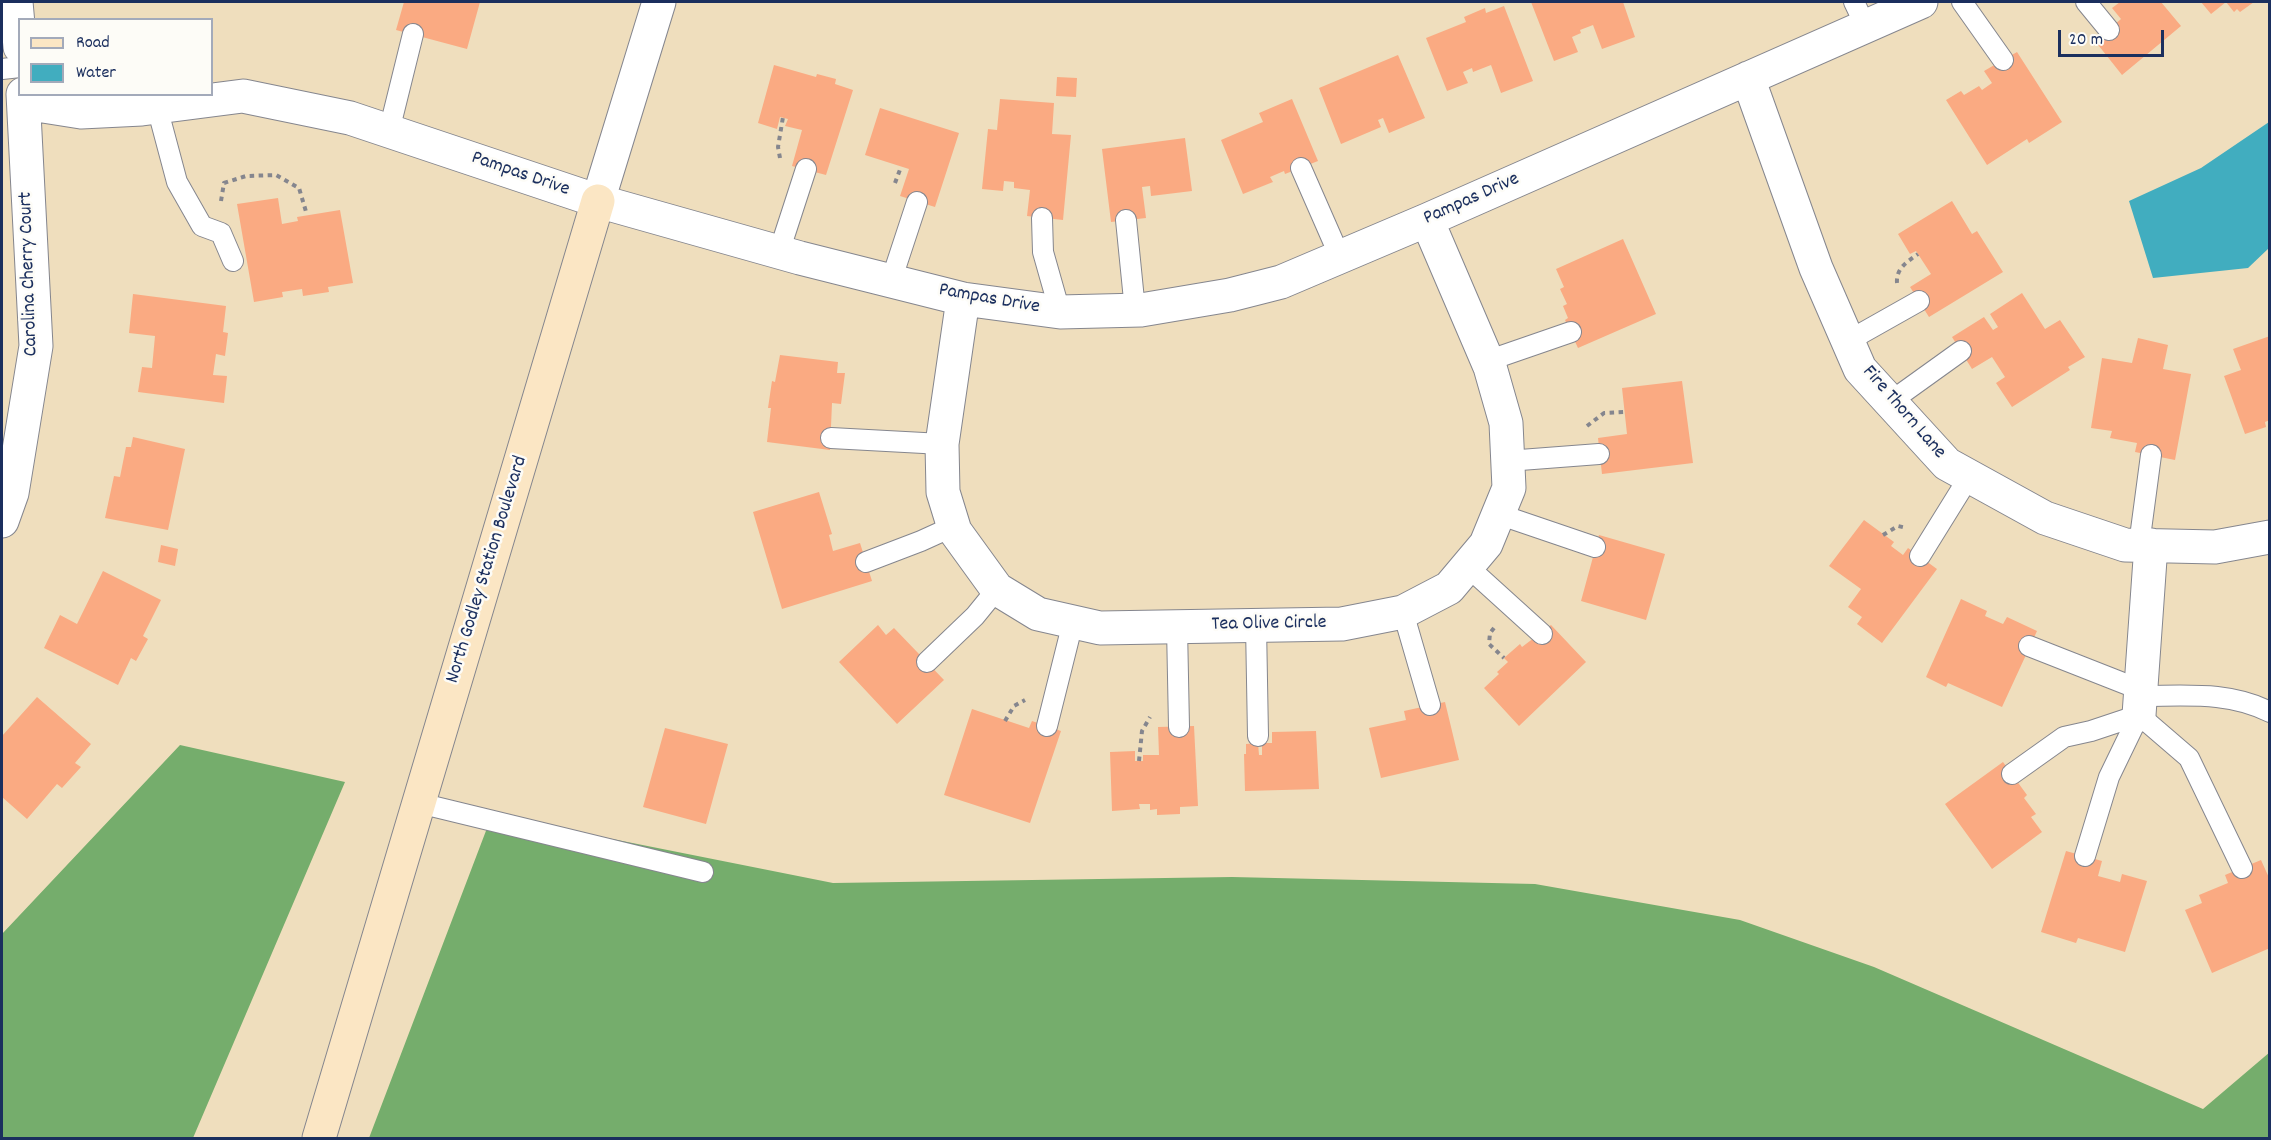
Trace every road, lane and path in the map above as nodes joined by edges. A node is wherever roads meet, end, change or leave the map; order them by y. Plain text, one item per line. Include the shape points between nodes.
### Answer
1 (16, 2) edge
2 (660, 2) edge
3 (1921, 2) edge
4 (1962, 2) edge
5 (2086, 2) edge
6 (1860, 14) edge
7 (18, 24) edge
8 (2109, 30) dead end
9 (413, 34) dead end
10 (2003, 60) dead end
11 (18, 67) edge
12 (2, 69) edge
13 (1748, 78) junction
14 (23, 99) edge
15 (158, 107) junction
16 (389, 131) junction
17 (1301, 168) dead end
18 (806, 169) dead end
19 (598, 201) junction
20 (917, 202) dead end
21 (308, 215) dead end
22 (1042, 218) dead end
23 (1126, 220) dead end
24 (1427, 220) junction
25 (216, 231) junction
26 (779, 252) junction
27 (1340, 257) junction
28 (233, 261) dead end
29 (891, 281) junction
30 (963, 299) junction
31 (1919, 302) dead end
32 (1135, 310) junction
33 (1060, 312) junction
34 (1571, 332) dead end
35 (1848, 341) junction
36 (1961, 351) dead end
37 (1487, 361) junction
38 (1890, 402) junction
39 (831, 438) dead end
40 (942, 444) junction
41 (1599, 454) dead end
42 (2151, 455) dead end
43 (1507, 461) junction
44 (1969, 477) junction
45 (1498, 514) junction
46 (2, 521) edge
47 (954, 526) junction
48 (2270, 537) edge
49 (2145, 545) junction
50 (1595, 547) dead end
51 (1920, 556) dead end
52 (866, 562) dead end
53 (1467, 567) junction
54 (997, 589) junction
55 (1403, 612) junction
56 (1073, 622) junction
57 (1256, 625) junction
58 (1177, 627) junction
59 (1542, 634) dead end
60 (2029, 646) dead end
61 (927, 662) dead end
62 (2140, 700) junction
63 (1430, 705) dead end
64 (2270, 712) edge
65 (1047, 726) dead end
66 (1179, 727) dead end
67 (1258, 736) dead end
68 (2012, 774) dead end
69 (419, 803) junction
70 (2085, 856) dead end
71 (2242, 868) dead end
72 (703, 872) dead end
73 (319, 1138) edge

1 - 7 street
2 - 19 street, North Godley Station Boulevard
3 - 6 street, Pampas Drive
4 - 10 lane
5 - 8 lane
6 - 13 street, Pampas Drive
9 - 16 lane
11 - 12 lane
13 - 24 street, Pampas Drive
13 - 35 street, Fire Thorn Lane via 1816,268
14 - 15 street, Pampas Drive via 81,112
14 - 46 street, Carolina Cherry Court via 36,346 12,493
15 - 16 street, Pampas Drive via 243,96 350,118
15 - 25 lane via 177,182 202,226
16 - 19 street, Pampas Drive
17 - 27 lane
18 - 26 lane
19 - 26 street, Pampas Drive
19 - 69 street, North Godley Station Boulevard
20 - 29 lane
21 - 25 path via 299,188 276,175 246,176 224,183
22 - 33 lane via 1043,252
23 - 32 lane
24 - 27 street, Pampas Drive
24 - 37 street, Tea Olive Circle
25 - 28 lane via 221,233
26 - 29 street, Pampas Drive
27 - 32 street, Pampas Drive via 1251,290
29 - 30 street, Pampas Drive
30 - 33 street, Pampas Drive
30 - 40 street, Tea Olive Circle
31 - 35 lane
32 - 33 street, Pampas Drive
34 - 37 lane
35 - 38 street, Fire Thorn Lane via 1860,369
36 - 38 lane
37 - 43 street, Tea Olive Circle via 1506,423
38 - 44 street, Fire Thorn Lane via 1947,464
39 - 40 lane
40 - 47 street, Tea Olive Circle via 943,492
41 - 43 lane
42 - 49 lane
43 - 45 street, Tea Olive Circle via 1509,488
44 - 49 street, Fire Thorn Lane via 2044,518 2125,545
44 - 51 lane
45 - 50 lane
45 - 53 street, Tea Olive Circle via 1486,544
47 - 52 lane
47 - 54 street, Tea Olive Circle
48 - 49 street, Fire Thorn Lane via 2215,547
49 - 62 street
53 - 55 street, Tea Olive Circle via 1449,588
53 - 59 lane
54 - 56 street, Tea Olive Circle via 1038,614
54 - 61 lane
55 - 57 street, Tea Olive Circle via 1342,624
55 - 63 lane
56 - 58 street, Tea Olive Circle via 1101,628
56 - 65 lane
57 - 58 street, Tea Olive Circle
57 - 67 lane
58 - 66 lane
60 - 62 lane
62 - 64 lane via 2220,696
62 - 68 lane via 2064,737
62 - 70 lane via 2109,777
62 - 71 lane via 2189,758
69 - 72 lane
69 - 73 street, North Godley Station Boulevard

